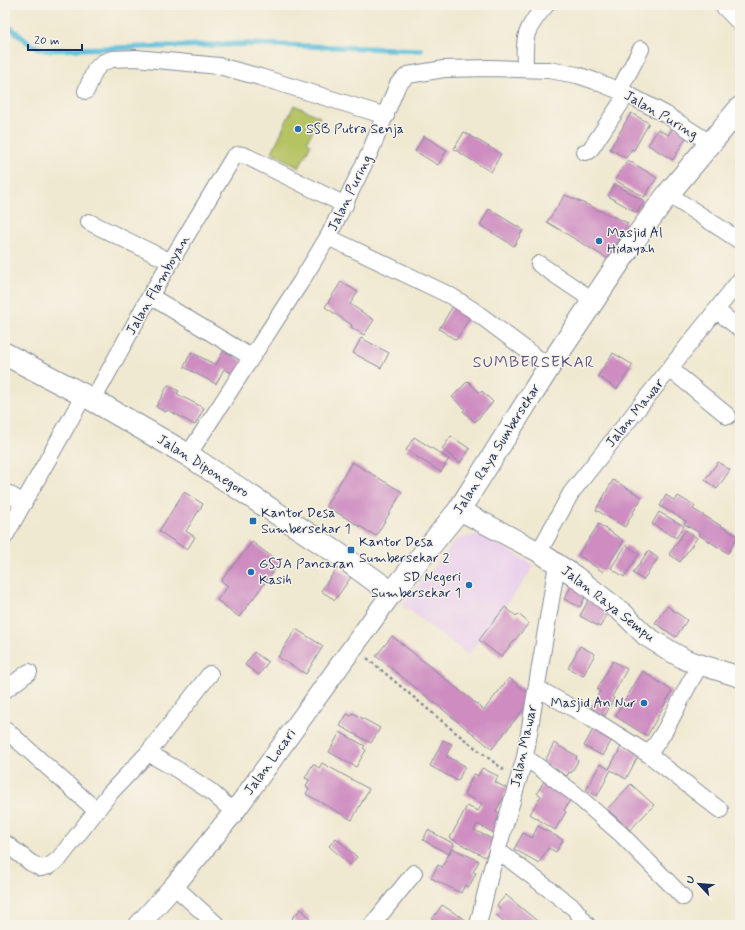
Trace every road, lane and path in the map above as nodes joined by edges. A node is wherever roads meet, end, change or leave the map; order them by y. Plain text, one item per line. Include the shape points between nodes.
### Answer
1 (546, 5) edge
2 (722, 5) edge
3 (740, 23) edge
4 (641, 48) dead end
5 (525, 69) junction
6 (86, 91) dead end
7 (623, 92) junction
8 (740, 108) edge
9 (386, 116) junction
10 (710, 143) junction
11 (585, 152) dead end
12 (668, 194) junction
13 (345, 205) junction
14 (89, 222) dead end
15 (328, 237) junction
16 (740, 241) edge
17 (171, 262) junction
18 (539, 264) dead end
19 (740, 280) edge
20 (150, 296) junction
21 (594, 301) junction
22 (716, 310) junction
23 (740, 329) edge
24 (5, 354) edge
25 (251, 357) junction
26 (549, 367) junction
27 (670, 370) junction
28 (88, 398) junction
29 (728, 416) dead end
30 (188, 455) junction
31 (5, 492) edge
32 (24, 503) junction
33 (459, 510) junction
34 (5, 536) edge
35 (540, 552) junction
36 (557, 564) junction
37 (392, 594) junction
38 (353, 646) junction
39 (701, 664) junction
40 (29, 672) dead end
41 (210, 674) dead end
42 (740, 677) edge
43 (536, 688) junction
44 (5, 690) edge
45 (5, 729) edge
46 (148, 753) junction
47 (648, 754) junction
48 (525, 757) junction
49 (518, 780) junction
50 (720, 810) dead end
51 (97, 811) junction
52 (234, 812) junction
53 (5, 843) edge
54 (497, 850) junction
55 (414, 873) dead end
56 (174, 886) junction
57 (683, 897) dead end
58 (142, 924) edge
59 (217, 925) edge
60 (372, 925) edge
61 (478, 925) edge
62 (587, 925) edge

1 - 5 street via 532,22 525,38
2 - 3 street
4 - 7 street
5 - 7 street, Jalan Puring via 576,75
5 - 9 street, Jalan Puring via 444,69 408,75 398,84
6 - 9 street via 95,70 102,63 112,59 136,58 219,66
7 - 10 street, Jalan Puring via 665,114
7 - 11 street via 592,148
8 - 10 main road, Jalan Raya Sumbersekar
9 - 13 street, Jalan Puring
10 - 12 main road, Jalan Raya Sumbersekar
12 - 16 street
12 - 21 main road, Jalan Raya Sumbersekar
13 - 15 street, Jalan Puring
13 - 17 street, Jalan Flamboyan via 241,154 236,155
14 - 17 street
15 - 25 street, Jalan Puring
15 - 26 street via 451,296
17 - 20 street, Jalan Flamboyan
18 - 21 street
19 - 22 street, Jalan Mawar
20 - 25 street
20 - 28 street, Jalan Flamboyan
21 - 26 main road, Jalan Raya Sumbersekar
22 - 23 street
22 - 27 street, Jalan Mawar
24 - 28 main road, Jalan Diponegoro
25 - 30 street, Jalan Puring
26 - 33 main road, Jalan Raya Sumbersekar
27 - 29 street
27 - 35 street, Jalan Mawar via 571,493
28 - 30 main road, Jalan Diponegoro
28 - 32 street, Jalan Flamboyan
30 - 37 main road, Jalan Diponegoro via 337,553
31 - 32 street
32 - 34 street, Jalan Flamboyan
33 - 35 street, Jalan Raya Sempu
33 - 37 main road, Jalan Raya Sumbersekar
35 - 36 street, Jalan Raya Sempu
36 - 39 street, Jalan Raya Sempu via 624,614 646,636 686,660
36 - 43 street, Jalan Mawar
37 - 38 street, Jalan Locari
38 - 49 path via 455,732
38 - 52 street, Jalan Locari
39 - 42 street, Jalan Raya Sempu
39 - 47 street via 667,727
40 - 44 street
41 - 46 street
43 - 47 street
43 - 48 street, Jalan Mawar
45 - 51 street
46 - 51 street via 110,793
46 - 52 street via 210,791
47 - 50 street
48 - 49 street, Jalan Mawar
48 - 57 street via 574,793 621,834
49 - 54 street, Jalan Mawar
51 - 53 street via 59,859 49,866 41,868 31,863
52 - 56 street, Jalan Locari
54 - 61 street, Jalan Mawar
54 - 62 street via 574,908
55 - 60 street
56 - 58 street, Jalan Locari
56 - 59 street

